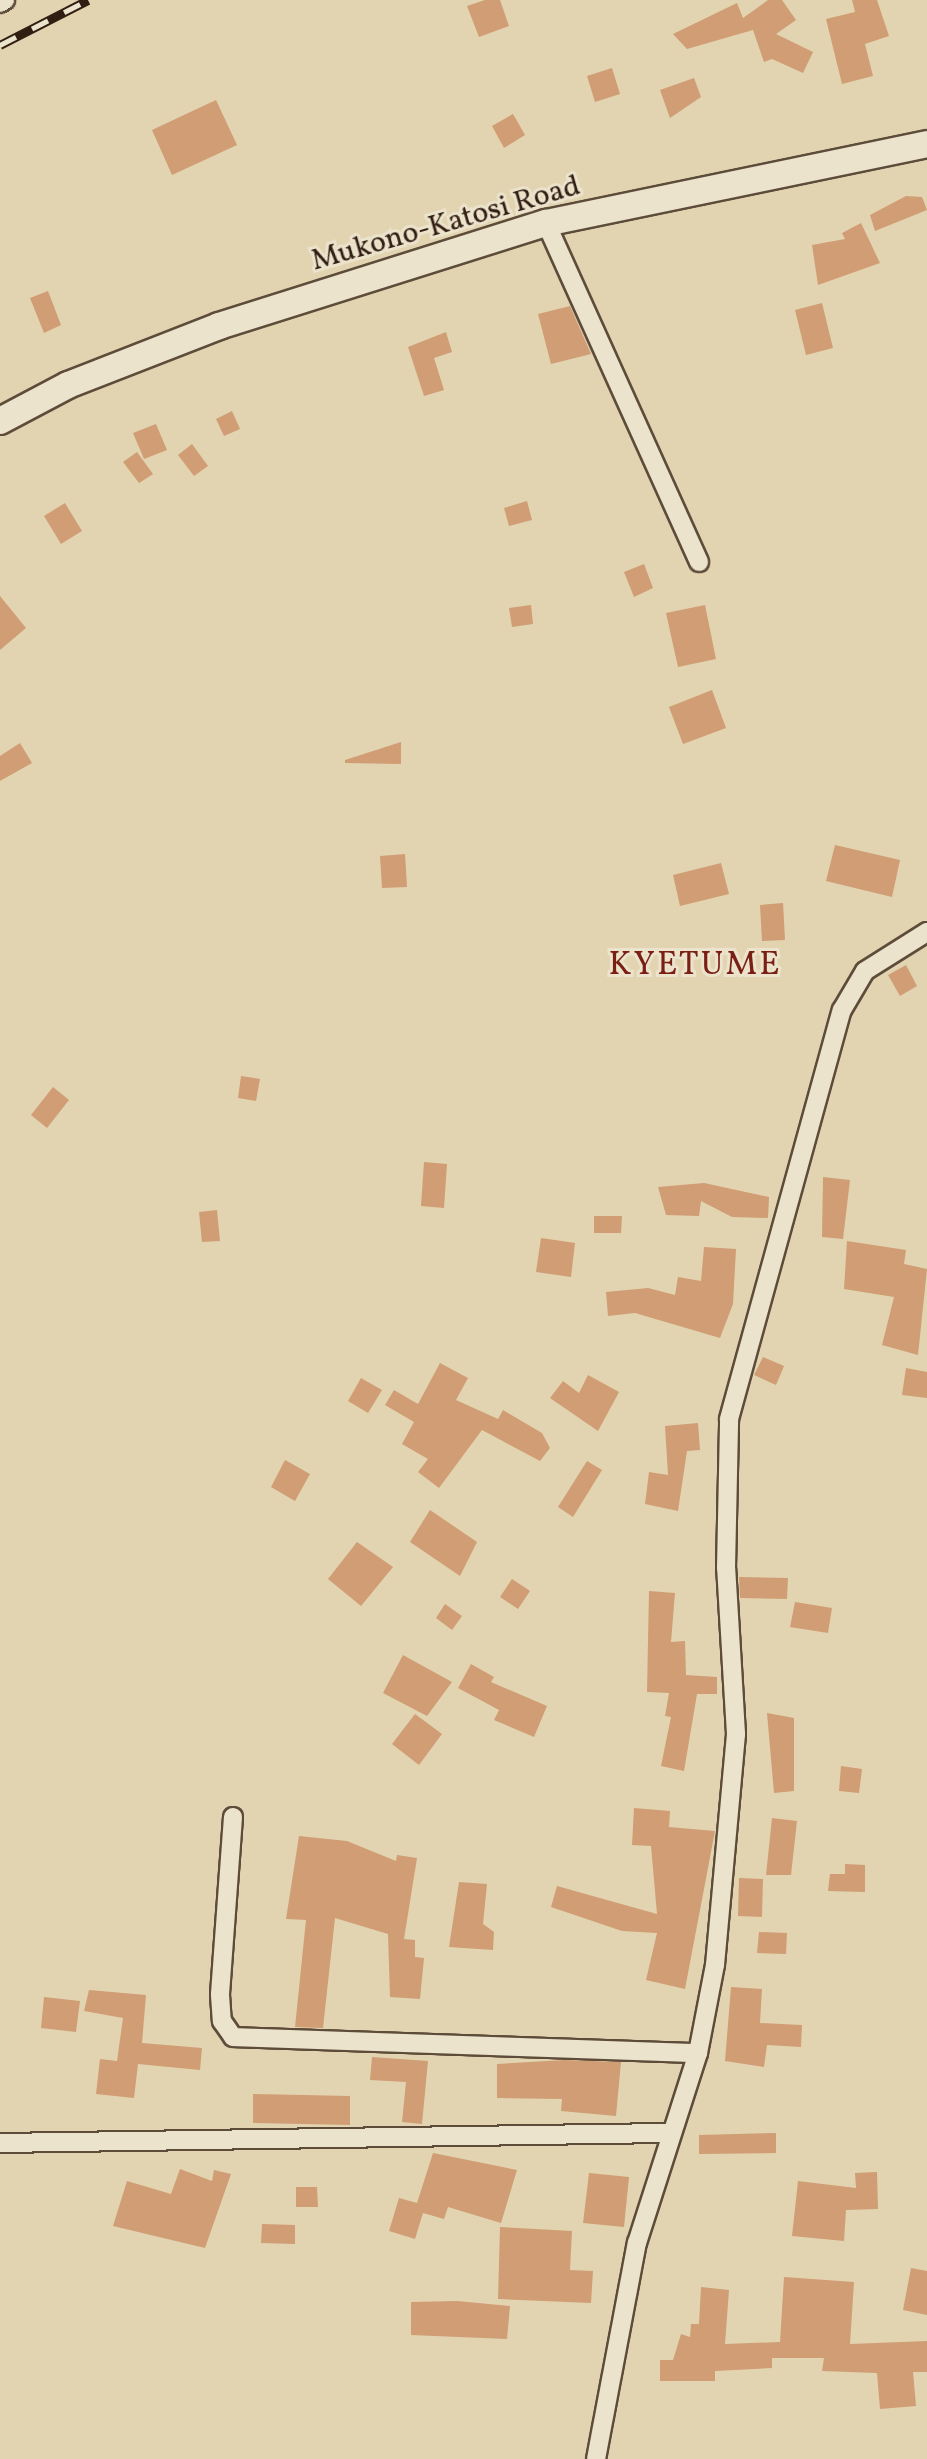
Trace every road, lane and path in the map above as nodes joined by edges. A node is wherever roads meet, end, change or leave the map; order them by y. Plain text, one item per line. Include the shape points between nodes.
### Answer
1 (927, 144) edge
2 (546, 223) junction
3 (0, 421) edge
4 (699, 562) dead end
5 (927, 932) edge
6 (233, 1817) dead end
7 (698, 2053) junction
8 (669, 2133) junction
9 (0, 2143) edge
10 (596, 2459) edge

1 - 2 main road, Mukono-Katosi Road
2 - 3 main road, Mukono-Katosi Road via 219,326 68,385
2 - 4 street
5 - 7 street via 865,971 842,1010 729,1419 726,1568 736,1734 730,1849
6 - 7 street via 220,1995 222,2021 233,2037
7 - 8 street
8 - 9 street
8 - 10 street via 637,2243

